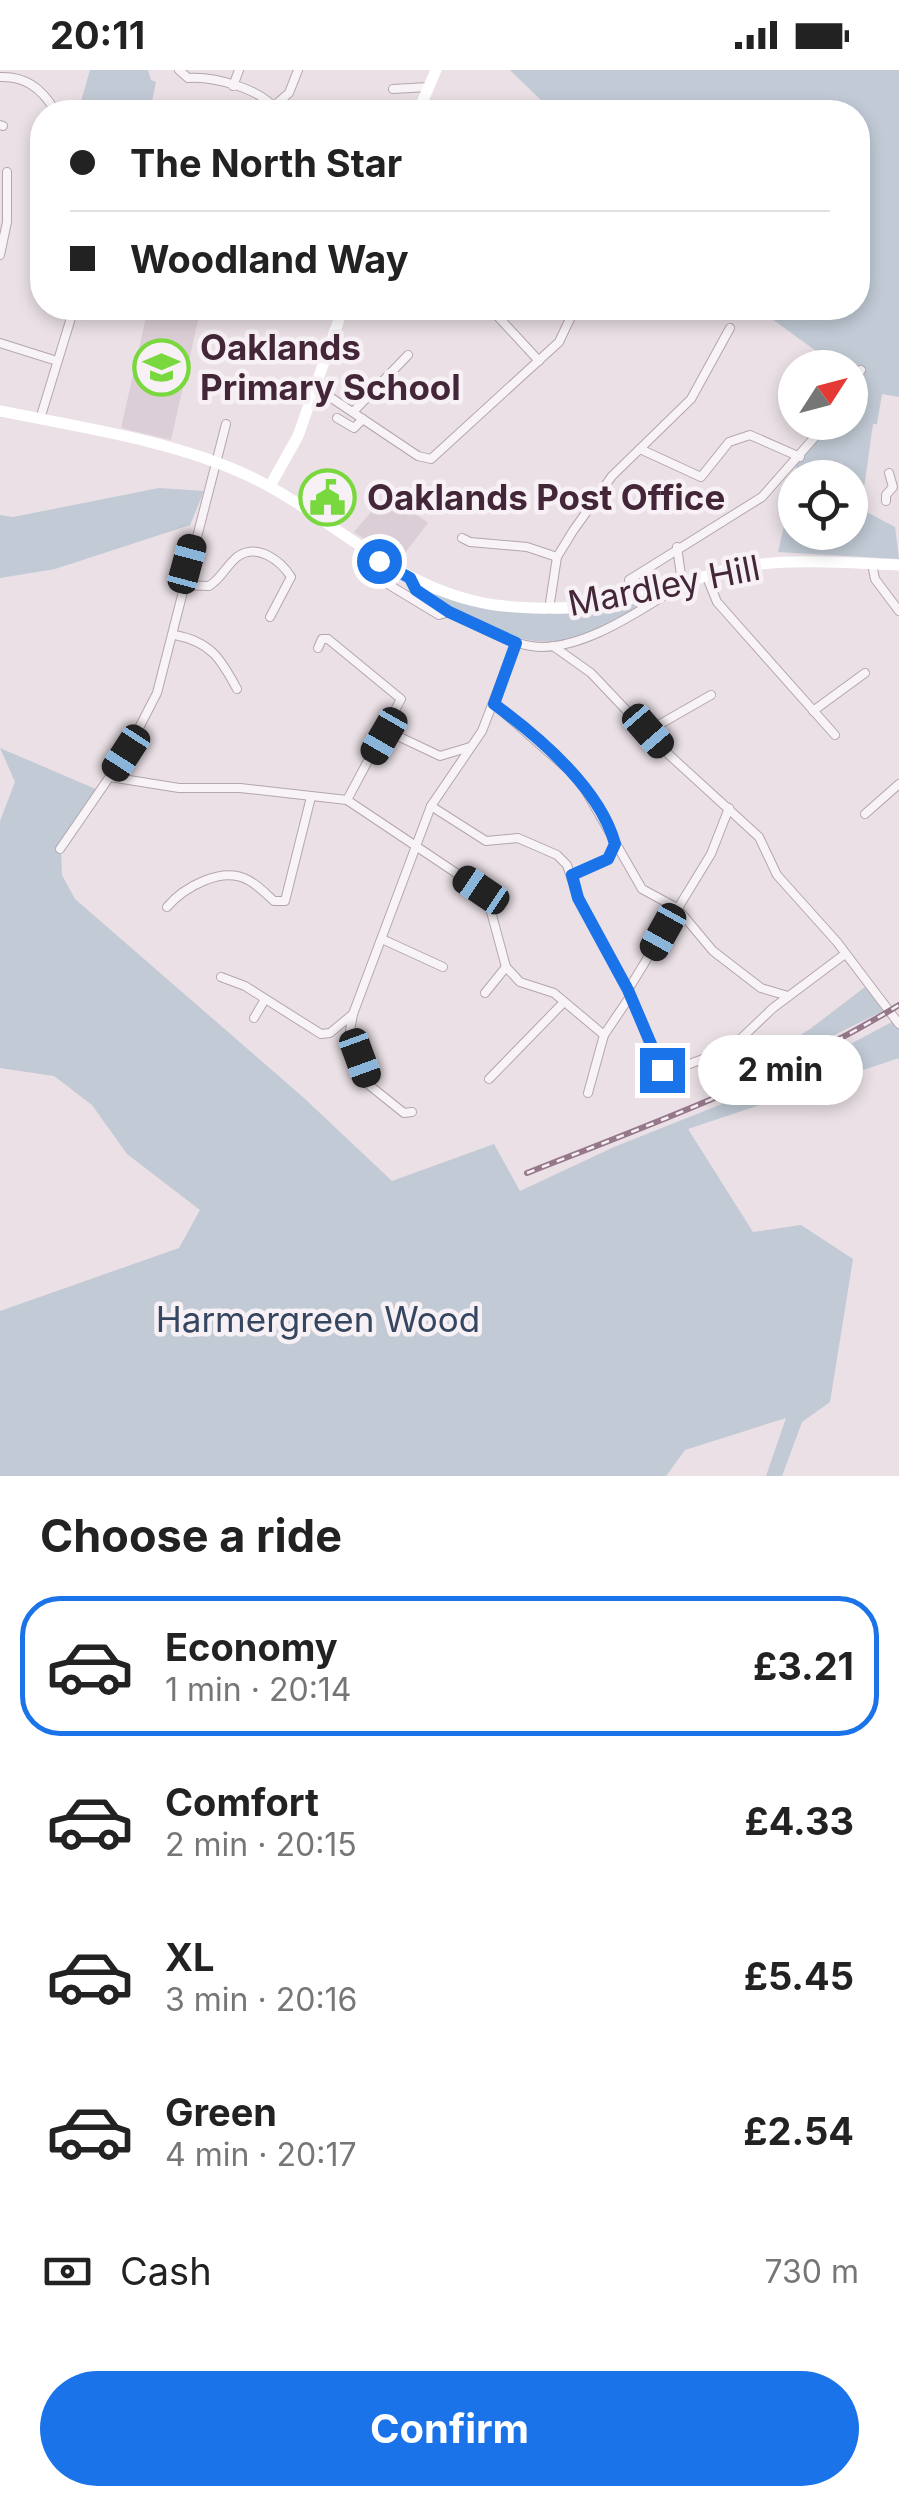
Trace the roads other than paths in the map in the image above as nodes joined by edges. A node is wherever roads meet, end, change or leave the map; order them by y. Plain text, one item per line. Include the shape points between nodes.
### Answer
1 (179, 70) edge
2 (239, 70) edge
3 (298, 70) edge
4 (436, 70) edge
5 (0, 77) edge
6 (233, 86) junction
7 (428, 87) junction
8 (393, 89) dead end
9 (47, 100) edge
10 (259, 100) edge
11 (283, 100) edge
12 (423, 100) edge
13 (7, 172) dead end
14 (0, 255) edge
15 (70, 320) edge
16 (339, 320) edge
17 (501, 320) edge
18 (569, 320) edge
19 (730, 328) dead end
20 (0, 343) edge
21 (408, 355) dead end
22 (539, 360) junction
23 (57, 361) junction
24 (315, 387) junction
25 (0, 411) edge
26 (352, 412) junction
27 (337, 418) dead end
28 (40, 419) junction
29 (364, 419) junction
30 (226, 424) dead end
31 (813, 440) edge
32 (640, 449) junction
33 (800, 456) junction
34 (218, 463) junction
35 (889, 472) dead end
36 (270, 486) junction
37 (896, 488) edge
38 (886, 502) dead end
39 (462, 538) dead end
40 (677, 547) junction
41 (557, 557) junction
42 (379, 561) junction
43 (872, 564) junction
44 (899, 565) edge
45 (706, 575) junction
46 (628, 580) dead end
47 (682, 582) junction
48 (182, 585) junction
49 (662, 589) junction
50 (428, 592) junction
51 (549, 609) junction
52 (899, 611) edge
53 (449, 612) junction
54 (270, 617) dead end
55 (175, 635) junction
56 (516, 643) junction
57 (552, 646) junction
58 (318, 648) dead end
59 (864, 672) dead end
60 (237, 689) dead end
61 (711, 695) dead end
62 (494, 704) junction
63 (813, 710) junction
64 (387, 730) junction
65 (648, 731) junction
66 (834, 735) dead end
67 (470, 748) junction
68 (110, 776) junction
69 (899, 784) edge
70 (311, 796) junction
71 (347, 800) junction
72 (431, 806) junction
73 (729, 808) junction
74 (865, 814) dead end
75 (615, 844) junction
76 (416, 846) junction
77 (60, 848) dead end
78 (608, 859) junction
79 (625, 862) junction
80 (572, 875) junction
81 (168, 907) dead end
82 (677, 908) junction
83 (384, 940) junction
84 (845, 954) junction
85 (443, 967) dead end
86 (506, 967) junction
87 (220, 977) dead end
88 (485, 993) dead end
89 (628, 994) junction
90 (788, 996) junction
91 (264, 1001) junction
92 (564, 1002) junction
93 (353, 1014) junction
94 (254, 1018) dead end
95 (899, 1024) edge
96 (604, 1035) junction
97 (489, 1079) dead end
98 (588, 1094) dead end
99 (412, 1112) dead end

1 - 6 street via 188,78 206,76
2 - 6 street
3 - 11 street
4 - 7 main road
5 - 9 street via 36,86
6 - 10 street
7 - 8 street
7 - 12 main road
13 - 14 street
15 - 23 street
16 - 24 main road
17 - 22 street
18 - 22 street via 559,342
19 - 32 street via 691,399
20 - 23 street
21 - 26 street
22 - 29 street via 432,459
23 - 28 street
24 - 26 street
24 - 36 main road
25 - 28 main road, Mardley Hill
26 - 29 street
27 - 29 street via 354,428
28 - 34 main road, Mardley Hill
30 - 34 street
31 - 33 street
32 - 33 street via 701,476 730,442 750,435
32 - 41 street via 612,476
33 - 40 street via 762,497
34 - 36 main road, Mardley Hill
34 - 48 street
35 - 37 street
36 - 42 main road, Mardley Hill
37 - 38 street
39 - 41 street
40 - 46 street
40 - 47 street
41 - 51 street
42 - 50 main road, Mardley Hill
42 - 53 street via 376,577 440,615
43 - 44 main road, Mardley Hill
43 - 45 main road, Mardley Hill via 762,564
43 - 52 street via 875,580
45 - 47 main road, Mardley Hill
45 - 63 street via 717,602
47 - 49 main road, Mardley Hill
48 - 54 street via 209,586 237,557 267,554 292,577
48 - 55 street
49 - 51 main road, Mardley Hill
49 - 57 street via 662,597 597,631
50 - 51 main road, Mardley Hill
50 - 53 street
53 - 56 street
55 - 60 street via 215,651
55 - 68 street via 157,693
56 - 57 street
56 - 62 street
57 - 65 street via 591,673
58 - 64 street via 328,639 401,699
59 - 63 street
61 - 65 street
62 - 67 street
62 - 75 street via 579,779
63 - 66 street
64 - 67 street via 440,756
64 - 71 street
65 - 73 street
67 - 72 street
68 - 70 street via 179,788
68 - 77 street
69 - 74 street
70 - 71 street
70 - 81 street via 281,904 230,875 180,891
71 - 76 street
72 - 76 street
72 - 80 street via 486,841 518,838 557,855
73 - 82 street via 711,854
73 - 84 street via 759,837 776,875
75 - 78 street
75 - 79 street
76 - 83 street
76 - 86 street via 489,897
78 - 79 street
78 - 80 street
79 - 82 street via 650,896
80 - 89 street
82 - 89 street
82 - 90 street via 722,958 766,992
83 - 85 street
83 - 93 street
84 - 90 street
84 - 95 street
86 - 88 street
86 - 92 street via 520,982
87 - 91 street
89 - 90 street via 662,1070 674,1072 730,1049
89 - 96 street
91 - 93 street via 320,1034
91 - 94 street
92 - 96 street
92 - 97 street
93 - 99 street via 350,1030 370,1085 404,1113
96 - 98 street

